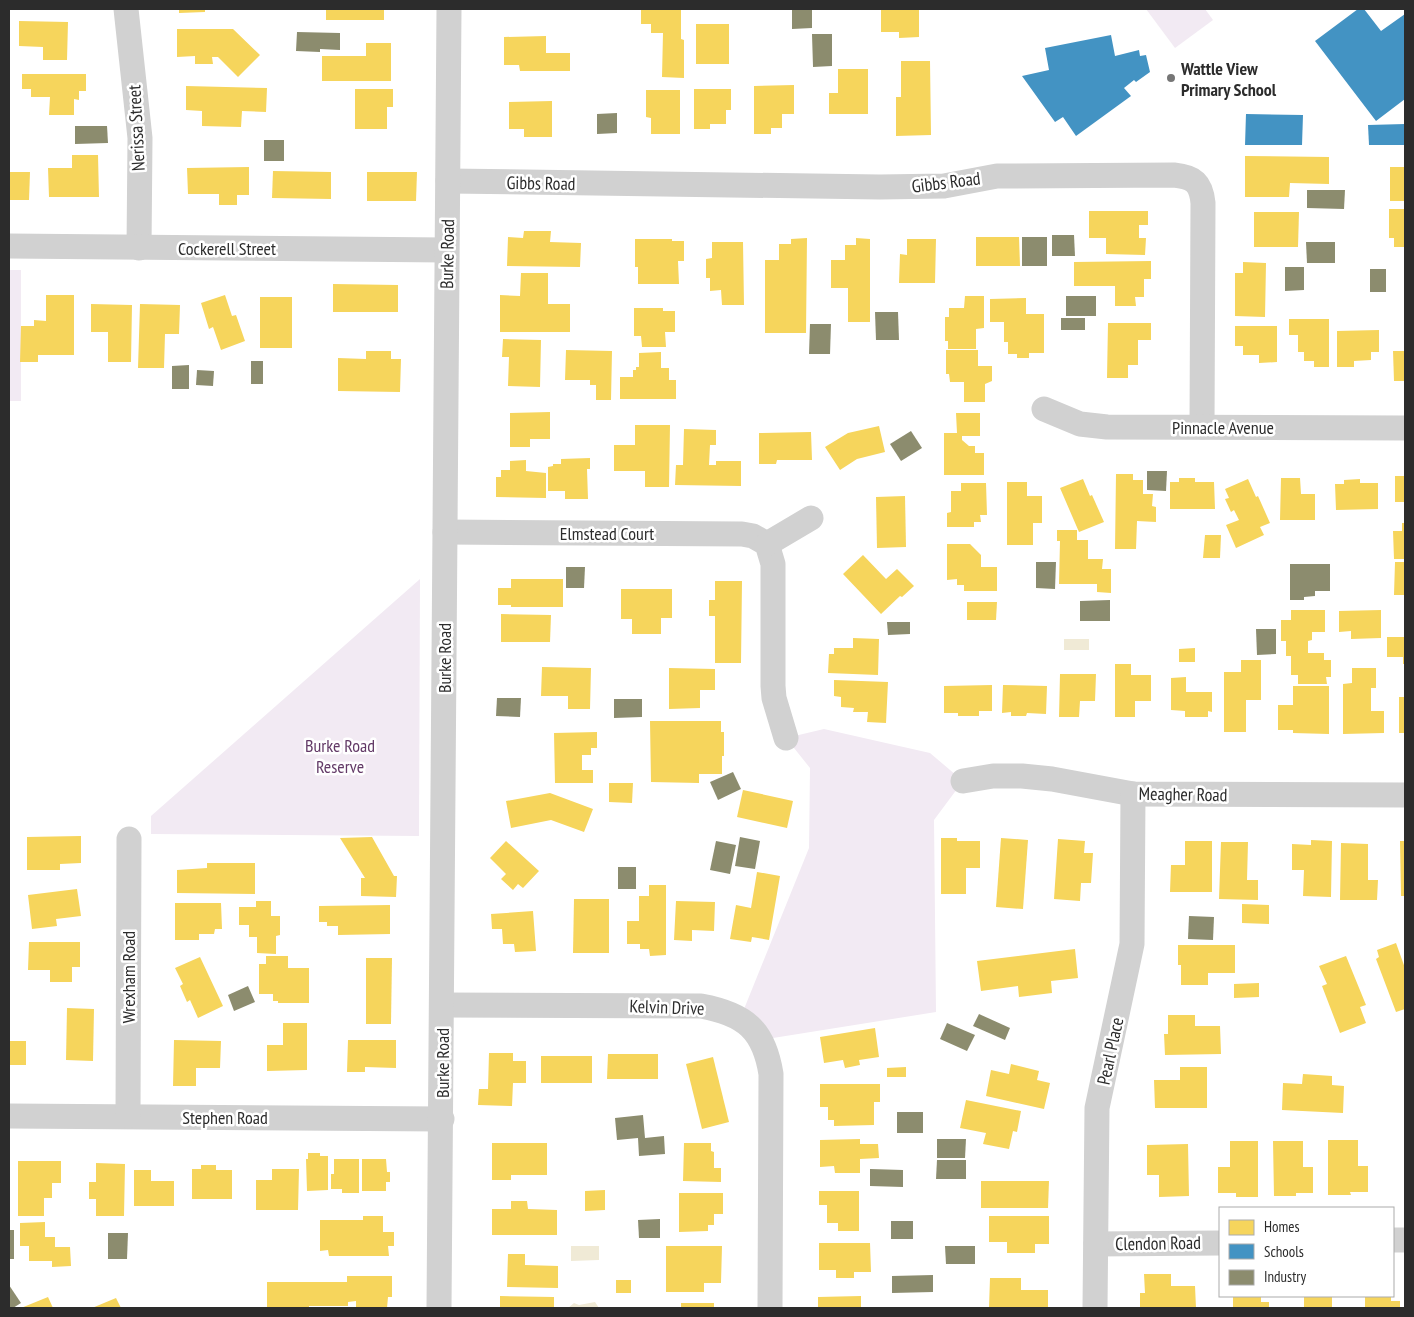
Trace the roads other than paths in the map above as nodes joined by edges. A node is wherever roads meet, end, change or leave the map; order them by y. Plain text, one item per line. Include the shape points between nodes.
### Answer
1 (126, 9) edge
2 (449, 9) edge
3 (448, 181) junction
4 (9, 246) edge
5 (139, 248) junction
6 (446, 250) junction
7 (1044, 409) dead end
8 (1202, 427) junction
9 (1405, 428) edge
10 (811, 518) dead end
11 (445, 532) junction
12 (767, 544) junction
13 (786, 738) dead end
14 (963, 781) dead end
15 (1133, 794) junction
16 (1405, 795) edge
17 (128, 839) dead end
18 (442, 1005) junction
19 (9, 1116) edge
20 (128, 1116) junction
21 (442, 1119) junction
22 (1219, 1243) edge
23 (1096, 1244) junction
24 (439, 1308) edge
25 (770, 1308) edge
26 (1096, 1308) edge

1 - 5 street, Nerissa Street via 140,138
2 - 3 street, Burke Road
3 - 6 street, Burke Road
3 - 8 street, Gibbs Road via 880,188 944,186 997,176 1174,175 1190,178 1200,190 1202,204
4 - 5 street, Cockerell Street
5 - 6 street, Cockerell Street
6 - 11 street, Burke Road
7 - 8 street, Pinnacle Avenue via 1080,424 1094,426
8 - 9 street, Pinnacle Avenue
10 - 12 street
11 - 12 street, Elmstead Court via 742,534
11 - 18 street, Burke Road
12 - 13 street via 773,564 774,698
14 - 15 street, Meagher Road via 1022,776
15 - 16 street, Meagher Road
15 - 23 street, Pearl Place via 1132,944 1097,1108
17 - 20 street, Wrexham Road
18 - 21 street, Burke Road
18 - 25 street, Kelvin Drive via 701,1006 734,1016 753,1029 768,1056 771,1074
19 - 20 street, Stephen Road
20 - 21 street, Stephen Road
21 - 24 street, Burke Road
22 - 23 street, Clendon Road
23 - 26 street, Pearl Place

